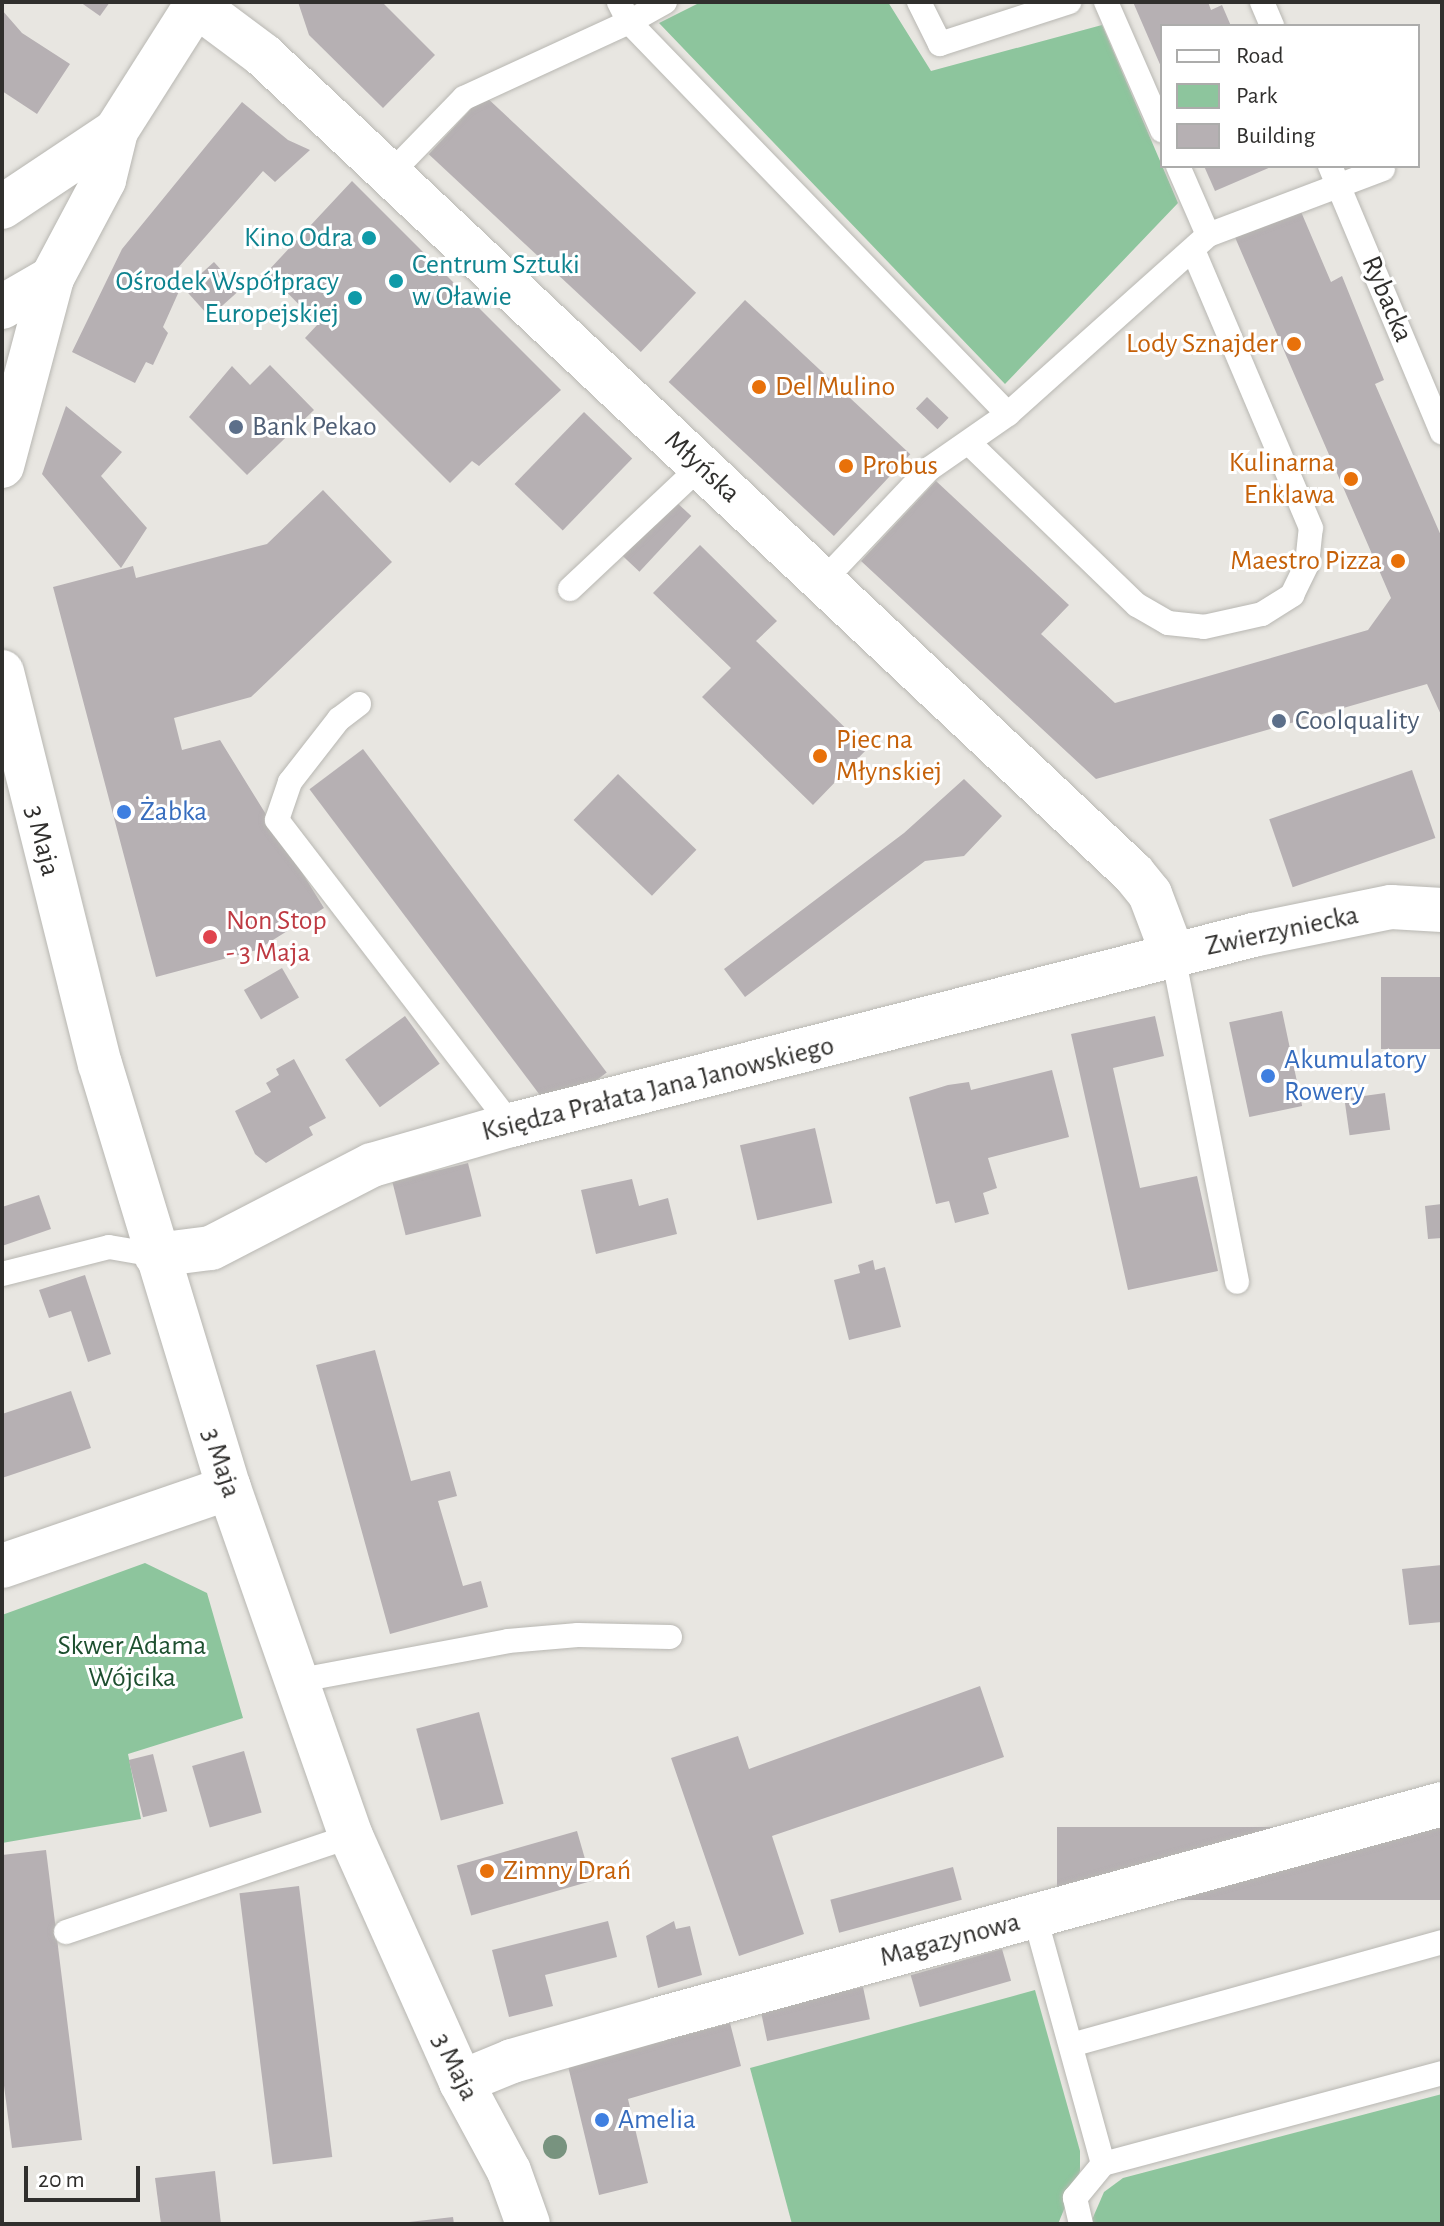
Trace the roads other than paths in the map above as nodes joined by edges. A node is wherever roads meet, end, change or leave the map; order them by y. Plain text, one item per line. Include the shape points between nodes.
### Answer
1 (665, 2) edge
2 (919, 2) edge
3 (1069, 2) edge
4 (1106, 2) edge
5 (1262, 2) edge
6 (197, 4) edge
7 (624, 12) edge
8 (1271, 24) edge
9 (1160, 125) edge
10 (116, 131) junction
11 (1179, 168) edge
12 (1383, 169) dead end
13 (2, 172) edge
14 (47, 172) junction
15 (390, 174) junction
16 (1335, 176) edge
17 (2, 207) edge
18 (1200, 243) junction
19 (52, 278) junction
20 (2, 307) edge
21 (1008, 414) junction
22 (1440, 421) edge
23 (970, 444) junction
24 (2, 466) edge
25 (701, 466) junction
26 (823, 581) junction
27 (570, 589) dead end
28 (2, 672) edge
29 (359, 704) dead end
30 (12, 757) edge
31 (1442, 882) edge
32 (1391, 907) junction
33 (1442, 910) edge
34 (1173, 955) junction
35 (511, 1125) junction
36 (156, 1255) junction
37 (2, 1274) edge
38 (1237, 1282) dead end
39 (229, 1488) junction
40 (2, 1566) edge
41 (670, 1637) dead end
42 (295, 1681) junction
43 (1442, 1804) edge
44 (351, 1836) junction
45 (1035, 1917) junction
46 (66, 1932) dead end
47 (1442, 1942) edge
48 (1071, 2045) junction
49 (1442, 2073) edge
50 (461, 2082) junction
51 (1103, 2164) junction
52 (528, 2224) edge
53 (1081, 2224) edge

1 - 7 lane
2 - 3 lane via 940,44
4 - 9 lane
5 - 8 lane
6 - 10 street
6 - 15 street, Młyńska via 263,55
7 - 15 lane via 464,98
7 - 21 lane
10 - 14 street
10 - 19 street via 104,180
11 - 18 lane
12 - 16 lane
13 - 14 street
14 - 17 street
15 - 25 street, Młyńska
16 - 18 lane
16 - 22 lane, Rybacka
18 - 21 lane
18 - 23 lane via 1311,528 1307,564 1292,595 1262,614 1204,627 1168,623 1137,605
19 - 20 street
19 - 24 street
21 - 23 lane
23 - 26 lane via 929,469
25 - 26 street, Młyńska
25 - 27 lane
26 - 34 street, Młyńska via 1133,873 1150,894
28 - 30 street, 3 Maja
29 - 35 lane via 339,719 290,782 277,820
30 - 36 street, 3 Maja
31 - 32 street, Zwierzyniecka
32 - 33 street, Zwierzyniecka
32 - 34 street, Zwierzyniecka
34 - 35 street, Księdza Prałata Jana Janowskiego
34 - 38 lane
35 - 36 street, Księdza Prałata Jana Janowskiego via 372,1165 211,1248
36 - 37 lane via 109,1247
36 - 39 street, 3 Maja
39 - 40 street
39 - 42 street, 3 Maja
41 - 42 lane via 578,1635 508,1641
42 - 44 street, 3 Maja
43 - 45 street, Magazynowa
44 - 46 lane
44 - 50 street, 3 Maja
45 - 48 lane
45 - 50 street, Magazynowa via 526,2057
47 - 48 lane
48 - 51 lane
49 - 51 lane
50 - 52 street, 3 Maja via 509,2171
51 - 53 lane via 1075,2198

